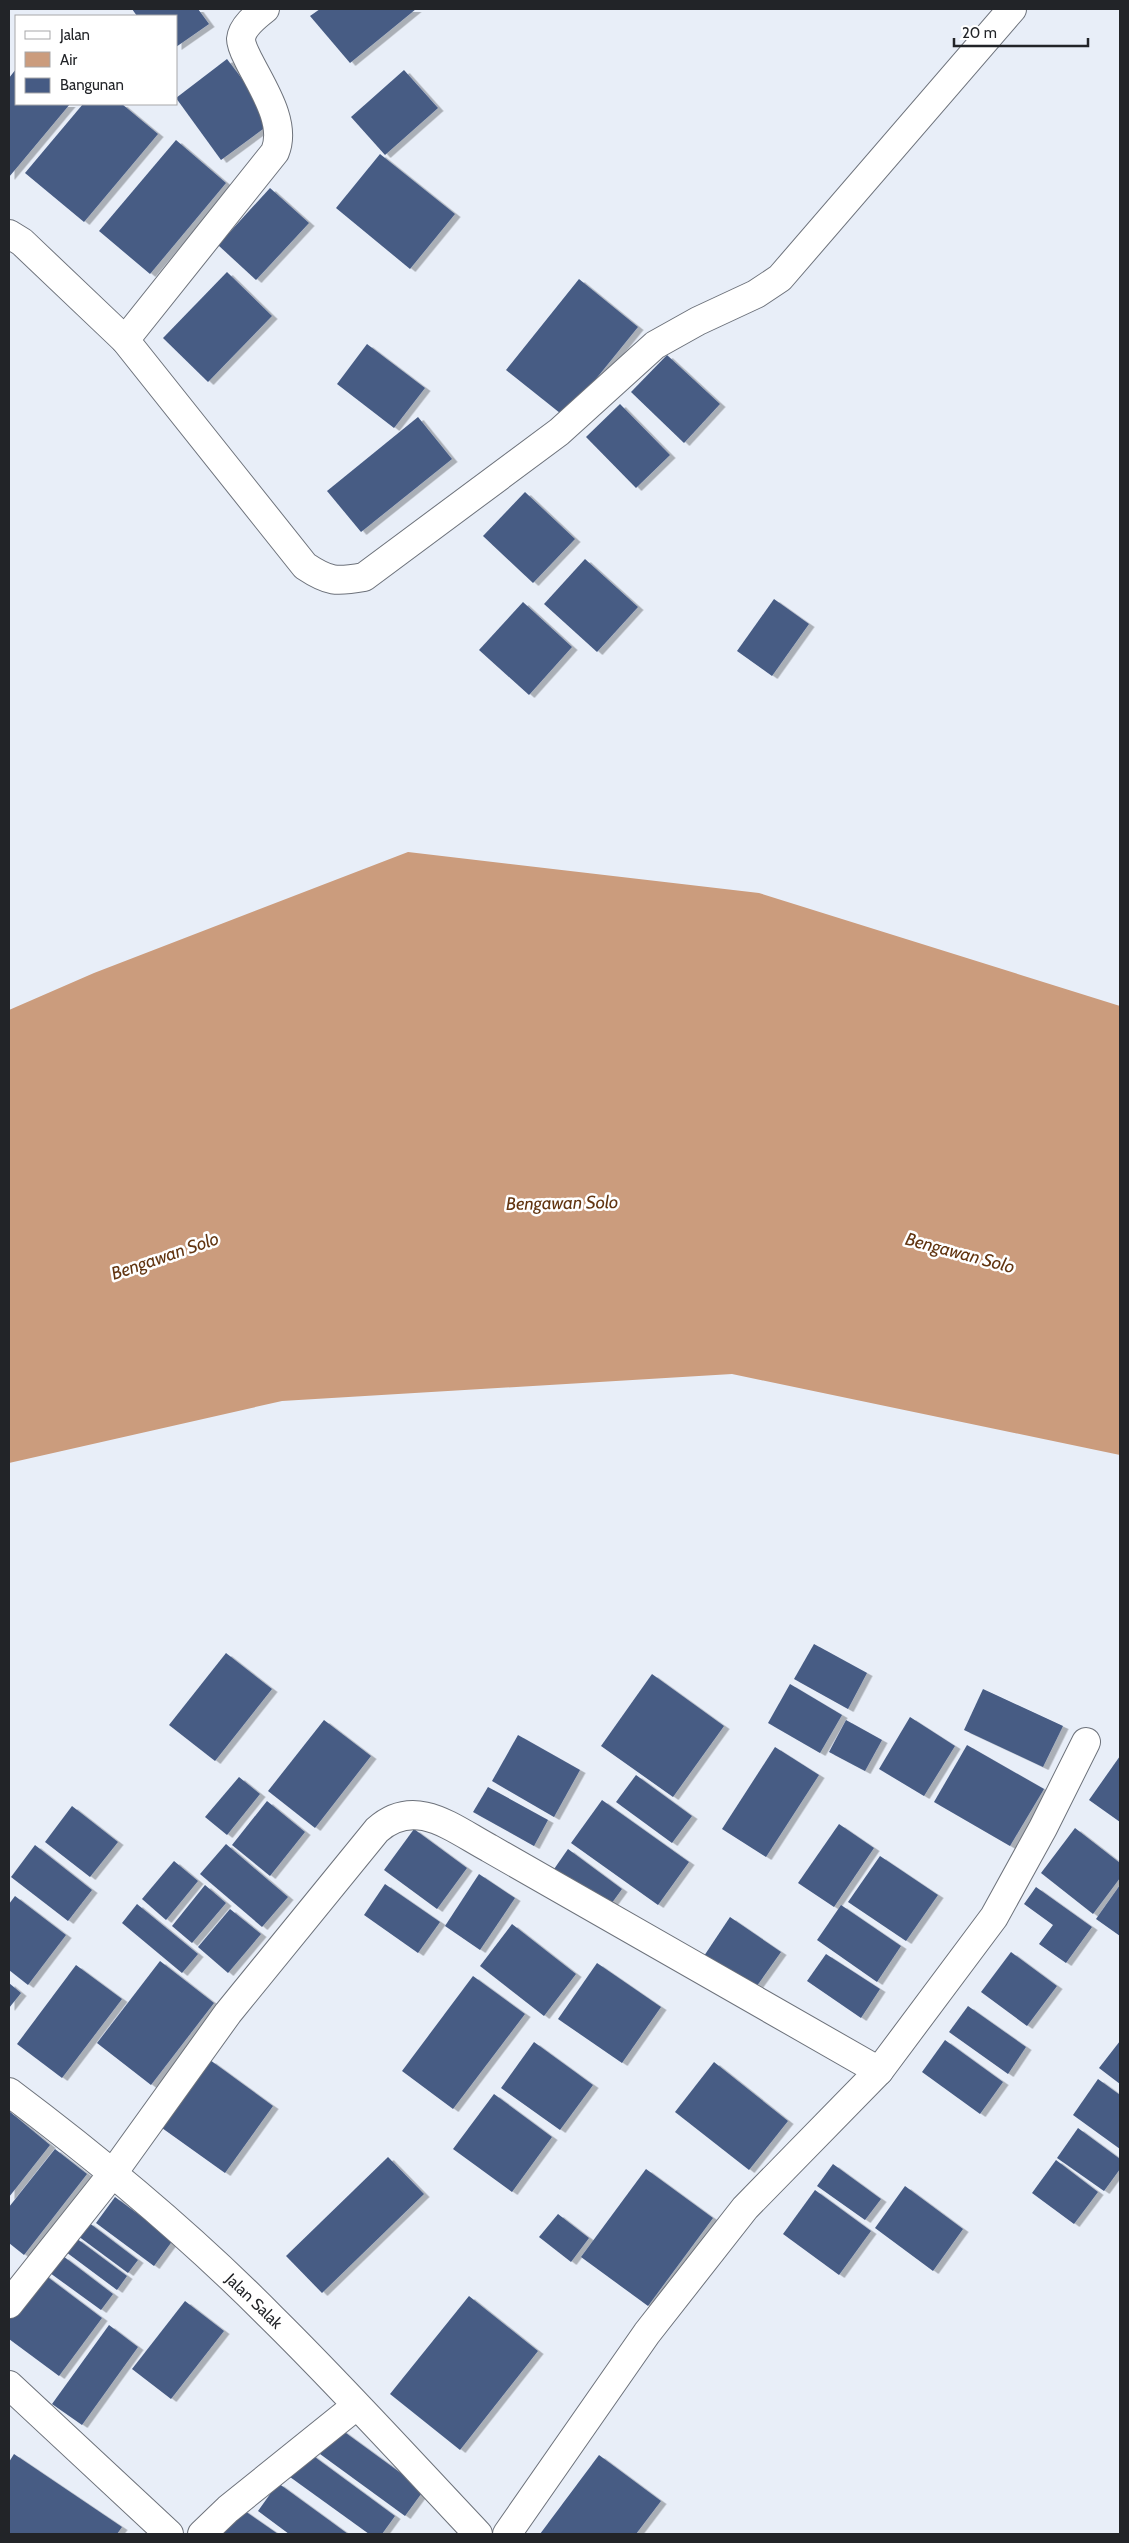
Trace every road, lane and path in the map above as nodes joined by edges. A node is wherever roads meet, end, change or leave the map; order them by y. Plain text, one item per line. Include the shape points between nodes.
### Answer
1 (265, 9) edge
2 (1012, 9) edge
3 (9, 234) edge
4 (125, 340) junction
5 (1086, 1742) dead end
6 (879, 2071) junction
7 (9, 2092) edge
8 (113, 2173) junction
9 (9, 2304) edge
10 (9, 2385) edge
11 (356, 2406) junction
12 (169, 2534) edge
13 (202, 2534) edge
14 (478, 2534) edge
15 (507, 2534) edge

1 - 4 street via 246,27 241,39 273,110 279,144
2 - 4 street via 780,278 756,294 655,345 559,432 364,577 324,579 305,566
3 - 4 street via 22,242
5 - 6 street via 994,1917
6 - 8 street via 489,1848 426,1815 407,1814 390,1819 377,1830 228,2013
6 - 15 street via 745,2208 647,2333
7 - 8 street, Jalan Salak
8 - 9 street
8 - 11 street, Jalan Salak via 252,2298
10 - 12 street
11 - 13 street via 228,2509
11 - 14 street, Jalan Salak

